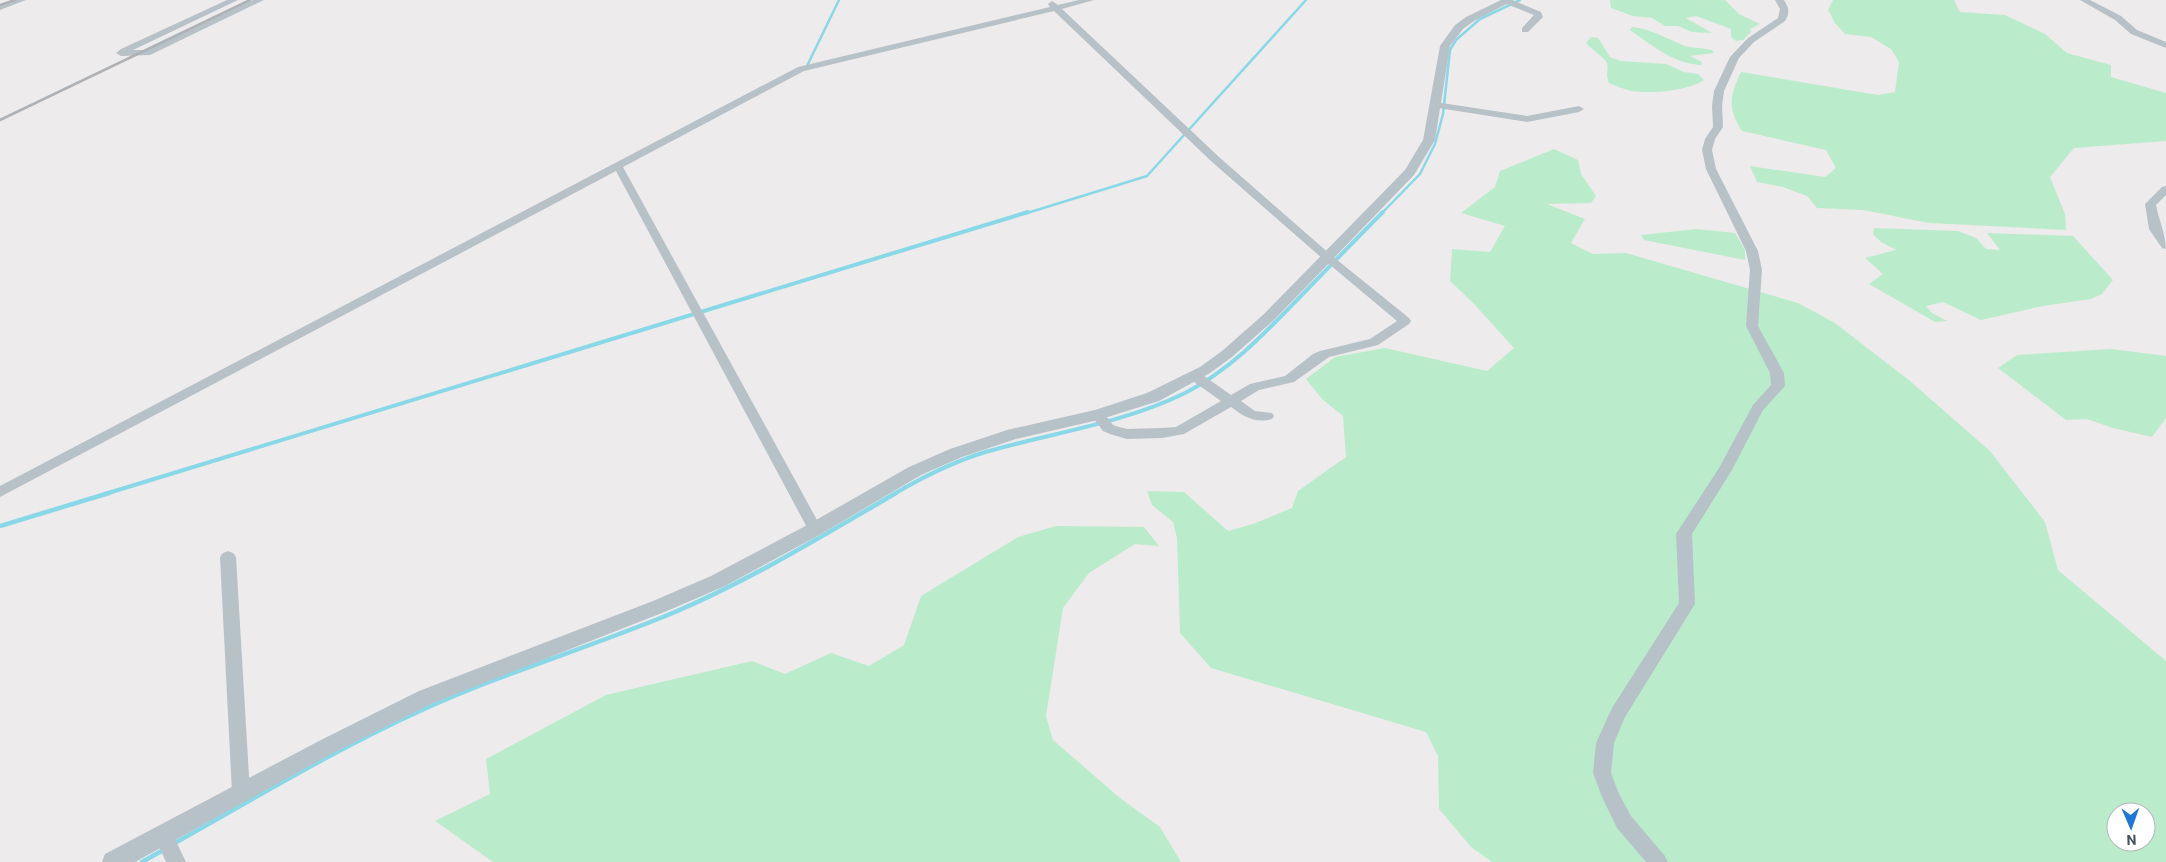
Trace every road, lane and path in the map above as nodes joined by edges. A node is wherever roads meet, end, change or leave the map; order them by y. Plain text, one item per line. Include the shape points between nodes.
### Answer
1 (22, 0) edge
2 (234, 0) edge
3 (260, 0) edge
4 (1048, 0) edge
5 (1090, 0) edge
6 (1508, 0) edge
7 (1779, 0) edge
8 (2084, 0) edge
9 (0, 7) edge
10 (1056, 8) junction
11 (1525, 30) dead end
12 (2166, 44) edge
13 (1435, 105) junction
14 (1579, 109) dead end
15 (616, 166) junction
16 (2166, 189) edge
17 (2166, 246) edge
18 (1327, 257) junction
19 (1195, 376) junction
20 (1231, 401) junction
21 (1098, 415) junction
22 (1267, 416) dead end
23 (0, 492) edge
24 (816, 529) junction
25 (228, 557) dead end
26 (241, 793) junction
27 (163, 835) junction
28 (113, 862) edge
29 (176, 862) edge
30 (1658, 862) edge

1 - 9 street
2 - 3 street via 121,53 147,53
4 - 10 street
5 - 10 street
6 - 11 street via 1538,14 1539,18
6 - 13 street via 1470,19 1450,37 1444,46
7 - 30 street via 1784,7 1782,19 1744,46 1725,76 1717,106 1720,120 1707,150 1711,169 1752,251 1756,270 1752,326 1777,373 1778,386 1758,408 1725,470 1684,534 1686,604 1618,713 1605,743 1602,773 1611,797 1624,822
8 - 12 street via 2118,18 2134,32
10 - 15 street via 801,69
10 - 18 street via 1215,159
13 - 14 street via 1527,119
13 - 18 street via 1428,140 1410,172
15 - 23 street
15 - 24 street
16 - 17 street via 2150,204 2155,229
18 - 19 street via 1247,337
18 - 20 street via 1405,322 1374,342 1325,354 1289,379 1261,385
19 - 20 street
19 - 21 street via 1153,397
20 - 21 street via 1179,431 1162,433 1115,431 1108,428
20 - 22 street via 1252,415
21 - 24 street via 1013,434 956,453 915,471
24 - 26 street via 718,581 660,606 426,697 326,746
25 - 26 street
26 - 27 street
27 - 28 street
27 - 29 street

